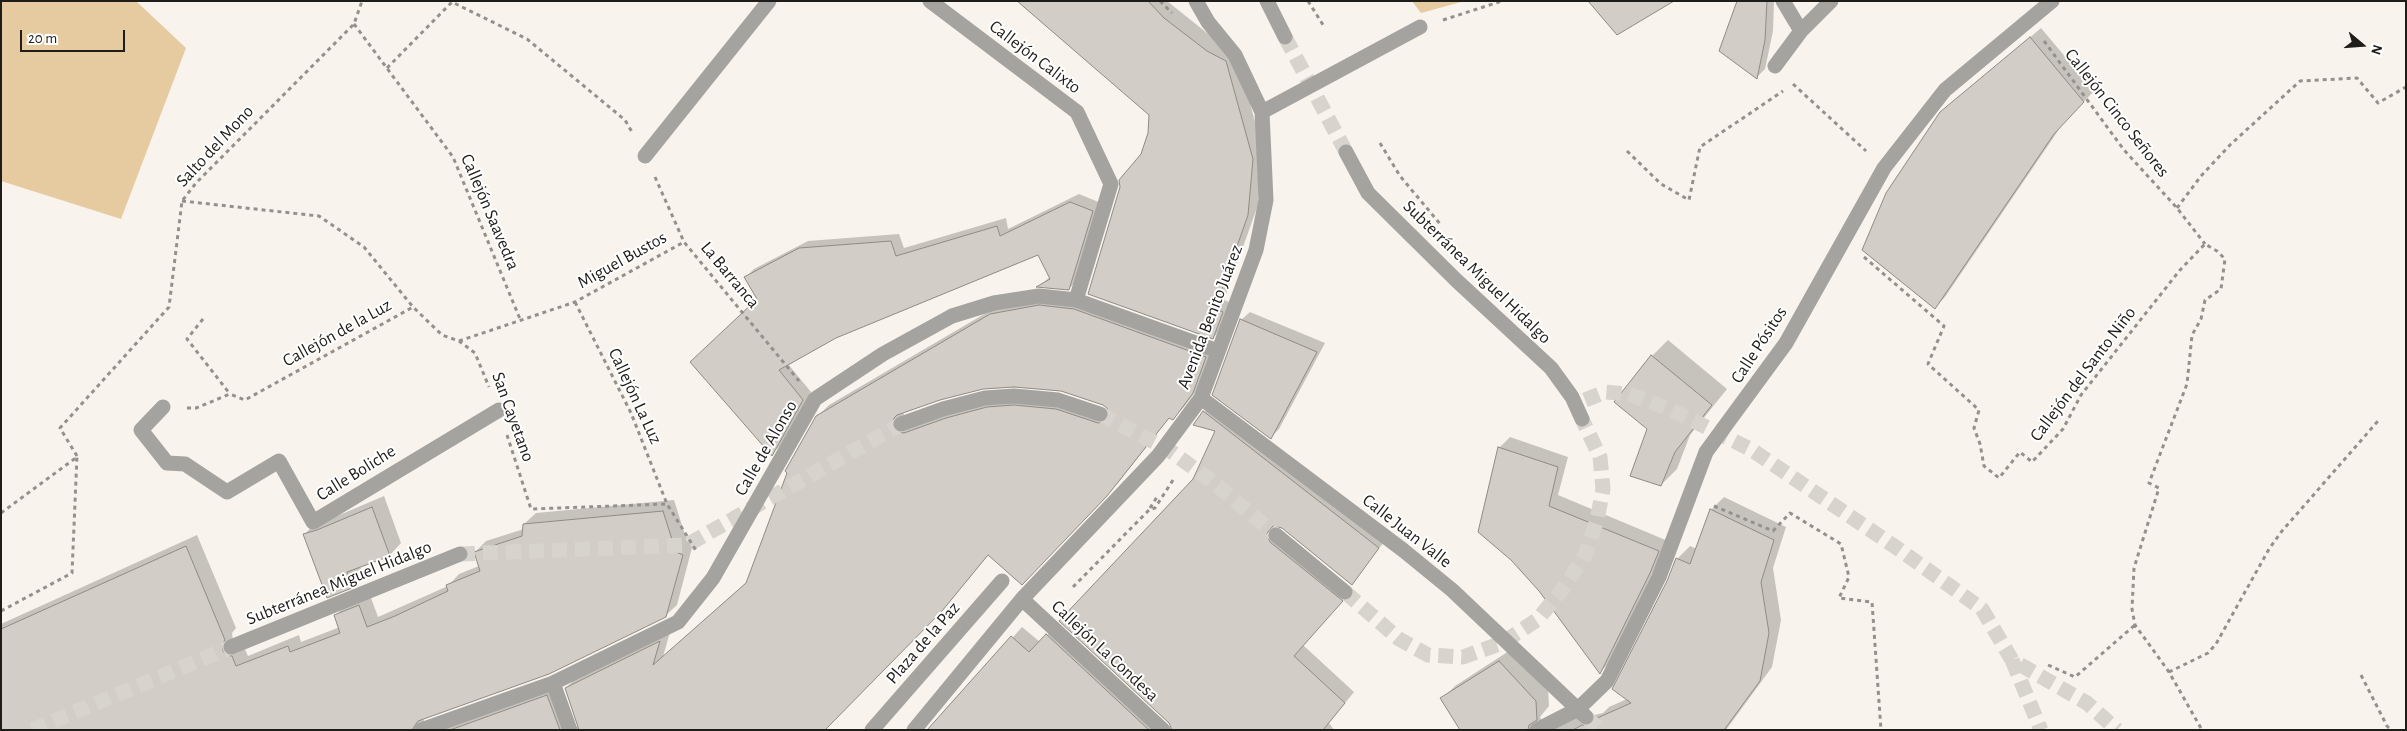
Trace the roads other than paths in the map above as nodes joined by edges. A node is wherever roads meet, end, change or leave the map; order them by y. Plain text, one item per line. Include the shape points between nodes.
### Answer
1 (769, 1) edge
2 (930, 1) edge
3 (1185, 1) edge
4 (1196, 1) edge
5 (1267, 1) edge
6 (1783, 1) edge
7 (1831, 1) edge
8 (2052, 1) edge
9 (1208, 22) junction
10 (1420, 27) road end
11 (1802, 31) junction
12 (1285, 37) tunnel mouth
13 (1775, 66) road end
14 (1262, 112) junction
15 (1346, 152) tunnel mouth
16 (645, 156) road end
17 (1076, 300) junction
18 (1218, 351) junction
19 (1201, 398) junction
20 (162, 407) road end
21 (1582, 409) tunnel mouth
22 (499, 410) road end
23 (1100, 414) tunnel mouth
24 (901, 424) tunnel mouth
25 (1276, 535) tunnel mouth
26 (460, 554) tunnel mouth
27 (1002, 581) dead end
28 (1344, 592) tunnel mouth
29 (1022, 599) junction
30 (231, 647) tunnel mouth
31 (553, 683) junction
32 (1582, 713) junction
33 (420, 730) edge
34 (570, 730) edge
35 (872, 730) edge
36 (914, 730) edge
37 (1163, 730) edge
38 (1537, 730) edge

1 - 16 street
2 - 17 street, Callejón Calixto via 1077,112 1111,184
3 - 9 street
4 - 9 street, Avenida Benito Juárez
5 - 12 street
6 - 11 street
7 - 11 street
8 - 32 street, Calle Pósitos via 1945,90 1884,168 1786,343 1706,452 1659,577 1607,681
9 - 14 street, Avenida Benito Juárez via 1236,55
10 - 14 street
11 - 13 street
14 - 18 street, Avenida Benito Juárez via 1266,200 1256,250
15 - 21 street, Subterránea Miguel Hidalgo via 1368,193 1551,368
17 - 18 street, Calle de Alonso
17 - 31 street, Calle de Alonso via 1038,296 994,303 952,316 883,354 815,399 713,578 678,622
18 - 19 street, Avenida Benito Juárez
19 - 29 street, Avenida Benito Juárez via 1158,456
19 - 32 street, Calle Juan Valle via 1452,590
20 - 22 street, Calle Boliche via 141,430 168,463 185,464 227,492 279,461 313,522
23 - 24 street via 1058,400 1014,396 985,398
25 - 28 street
26 - 30 street, Subterránea Miguel Hidalgo
27 - 35 street, Plaza de la Paz
29 - 36 street, Avenida Benito Juárez
29 - 37 street, Callejón La Condesa
31 - 33 street, Calle de Alonso
31 - 34 street
32 - 38 street, Calle Pósitos

